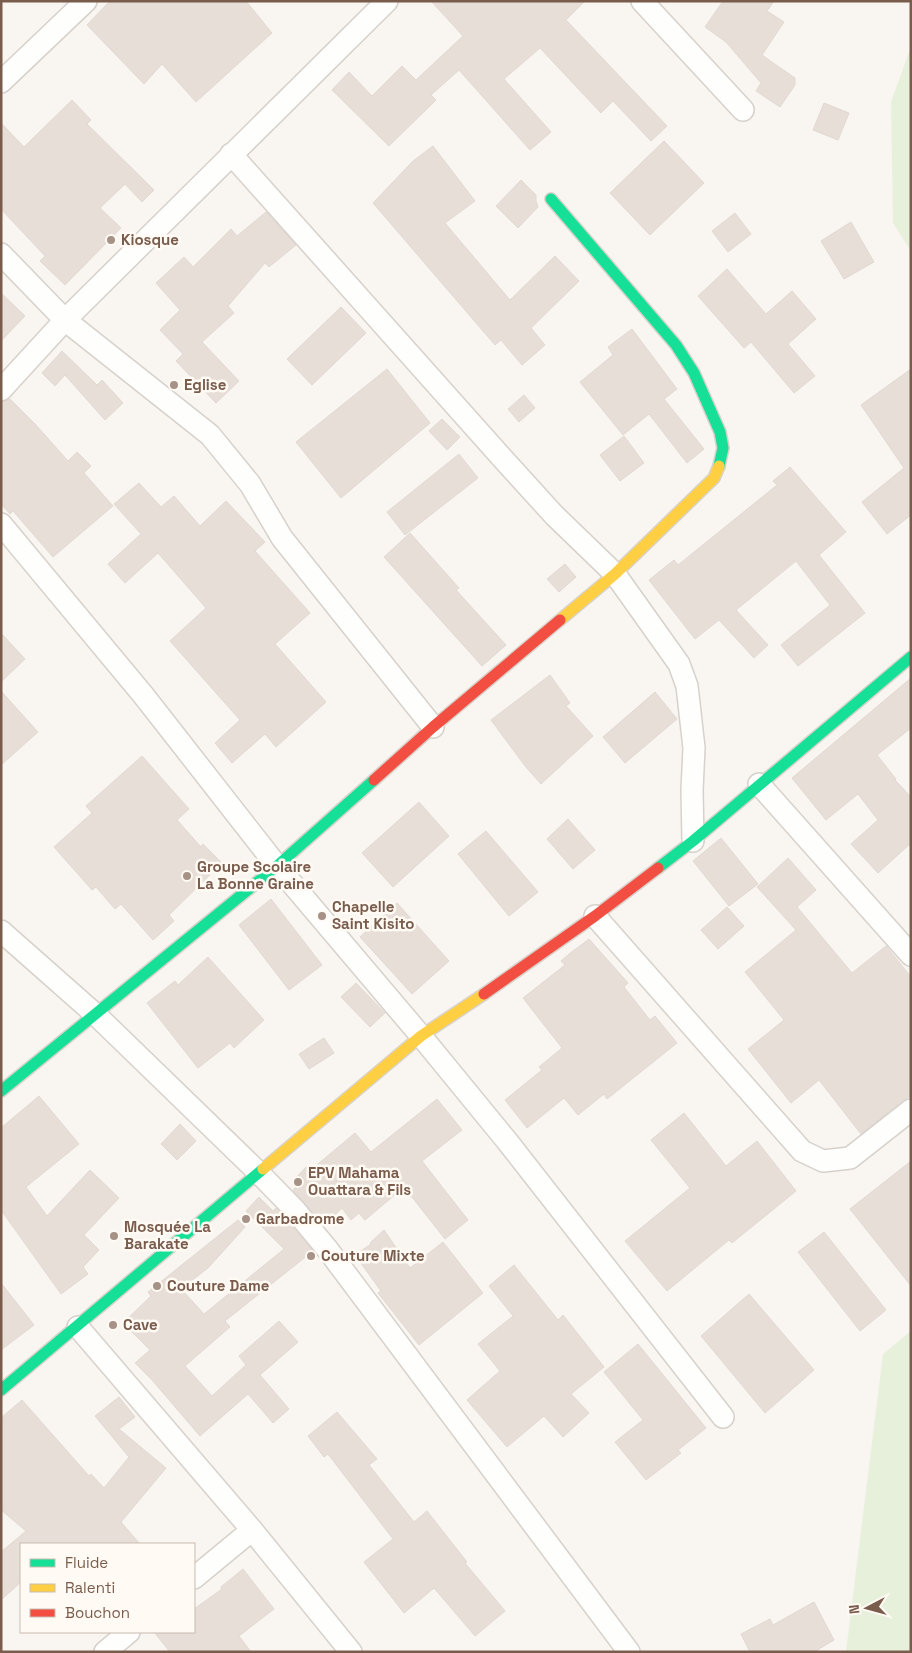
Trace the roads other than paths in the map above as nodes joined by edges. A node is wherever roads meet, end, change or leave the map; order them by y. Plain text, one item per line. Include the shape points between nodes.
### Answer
1 (86, 1) edge
2 (386, 1) edge
3 (642, 1) edge
4 (1, 82) edge
5 (743, 110) dead end
6 (231, 154) junction
7 (551, 199) dead end
8 (1, 254) edge
9 (65, 320) junction
10 (1, 390) edge
11 (1, 524) edge
12 (615, 574) junction
13 (911, 656) edge
14 (433, 727) junction
15 (758, 784) junction
16 (693, 841) junction
17 (277, 866) junction
18 (595, 916) junction
19 (1, 931) edge
20 (911, 955) edge
21 (95, 1014) junction
22 (421, 1036) junction
23 (1, 1090) edge
24 (911, 1110) edge
25 (258, 1172) junction
26 (78, 1327) junction
27 (1, 1390) edge
28 (723, 1417) dead end
29 (252, 1530) junction
30 (195, 1577) edge
31 (128, 1633) edge
32 (105, 1652) edge
33 (351, 1652) edge
34 (630, 1652) edge

1 - 4 street
2 - 6 street
3 - 5 street
6 - 9 street
6 - 12 street via 510,467
7 - 12 street via 676,345 694,373 720,432 723,448 714,478
8 - 9 street
9 - 10 street
9 - 14 street via 210,435 250,484 282,538
11 - 17 street via 144,696
12 - 14 street
12 - 16 street via 679,664 687,686 694,748
13 - 15 street
14 - 17 street
15 - 16 street
15 - 20 street
16 - 18 street
17 - 21 street
17 - 22 street
18 - 22 street
18 - 24 street via 802,1151 823,1161 850,1158
19 - 21 street
21 - 23 street
21 - 25 street
22 - 25 street
22 - 28 street
25 - 26 street
25 - 34 street via 328,1250
26 - 27 street
26 - 29 street
29 - 30 street
29 - 33 street
31 - 32 street

